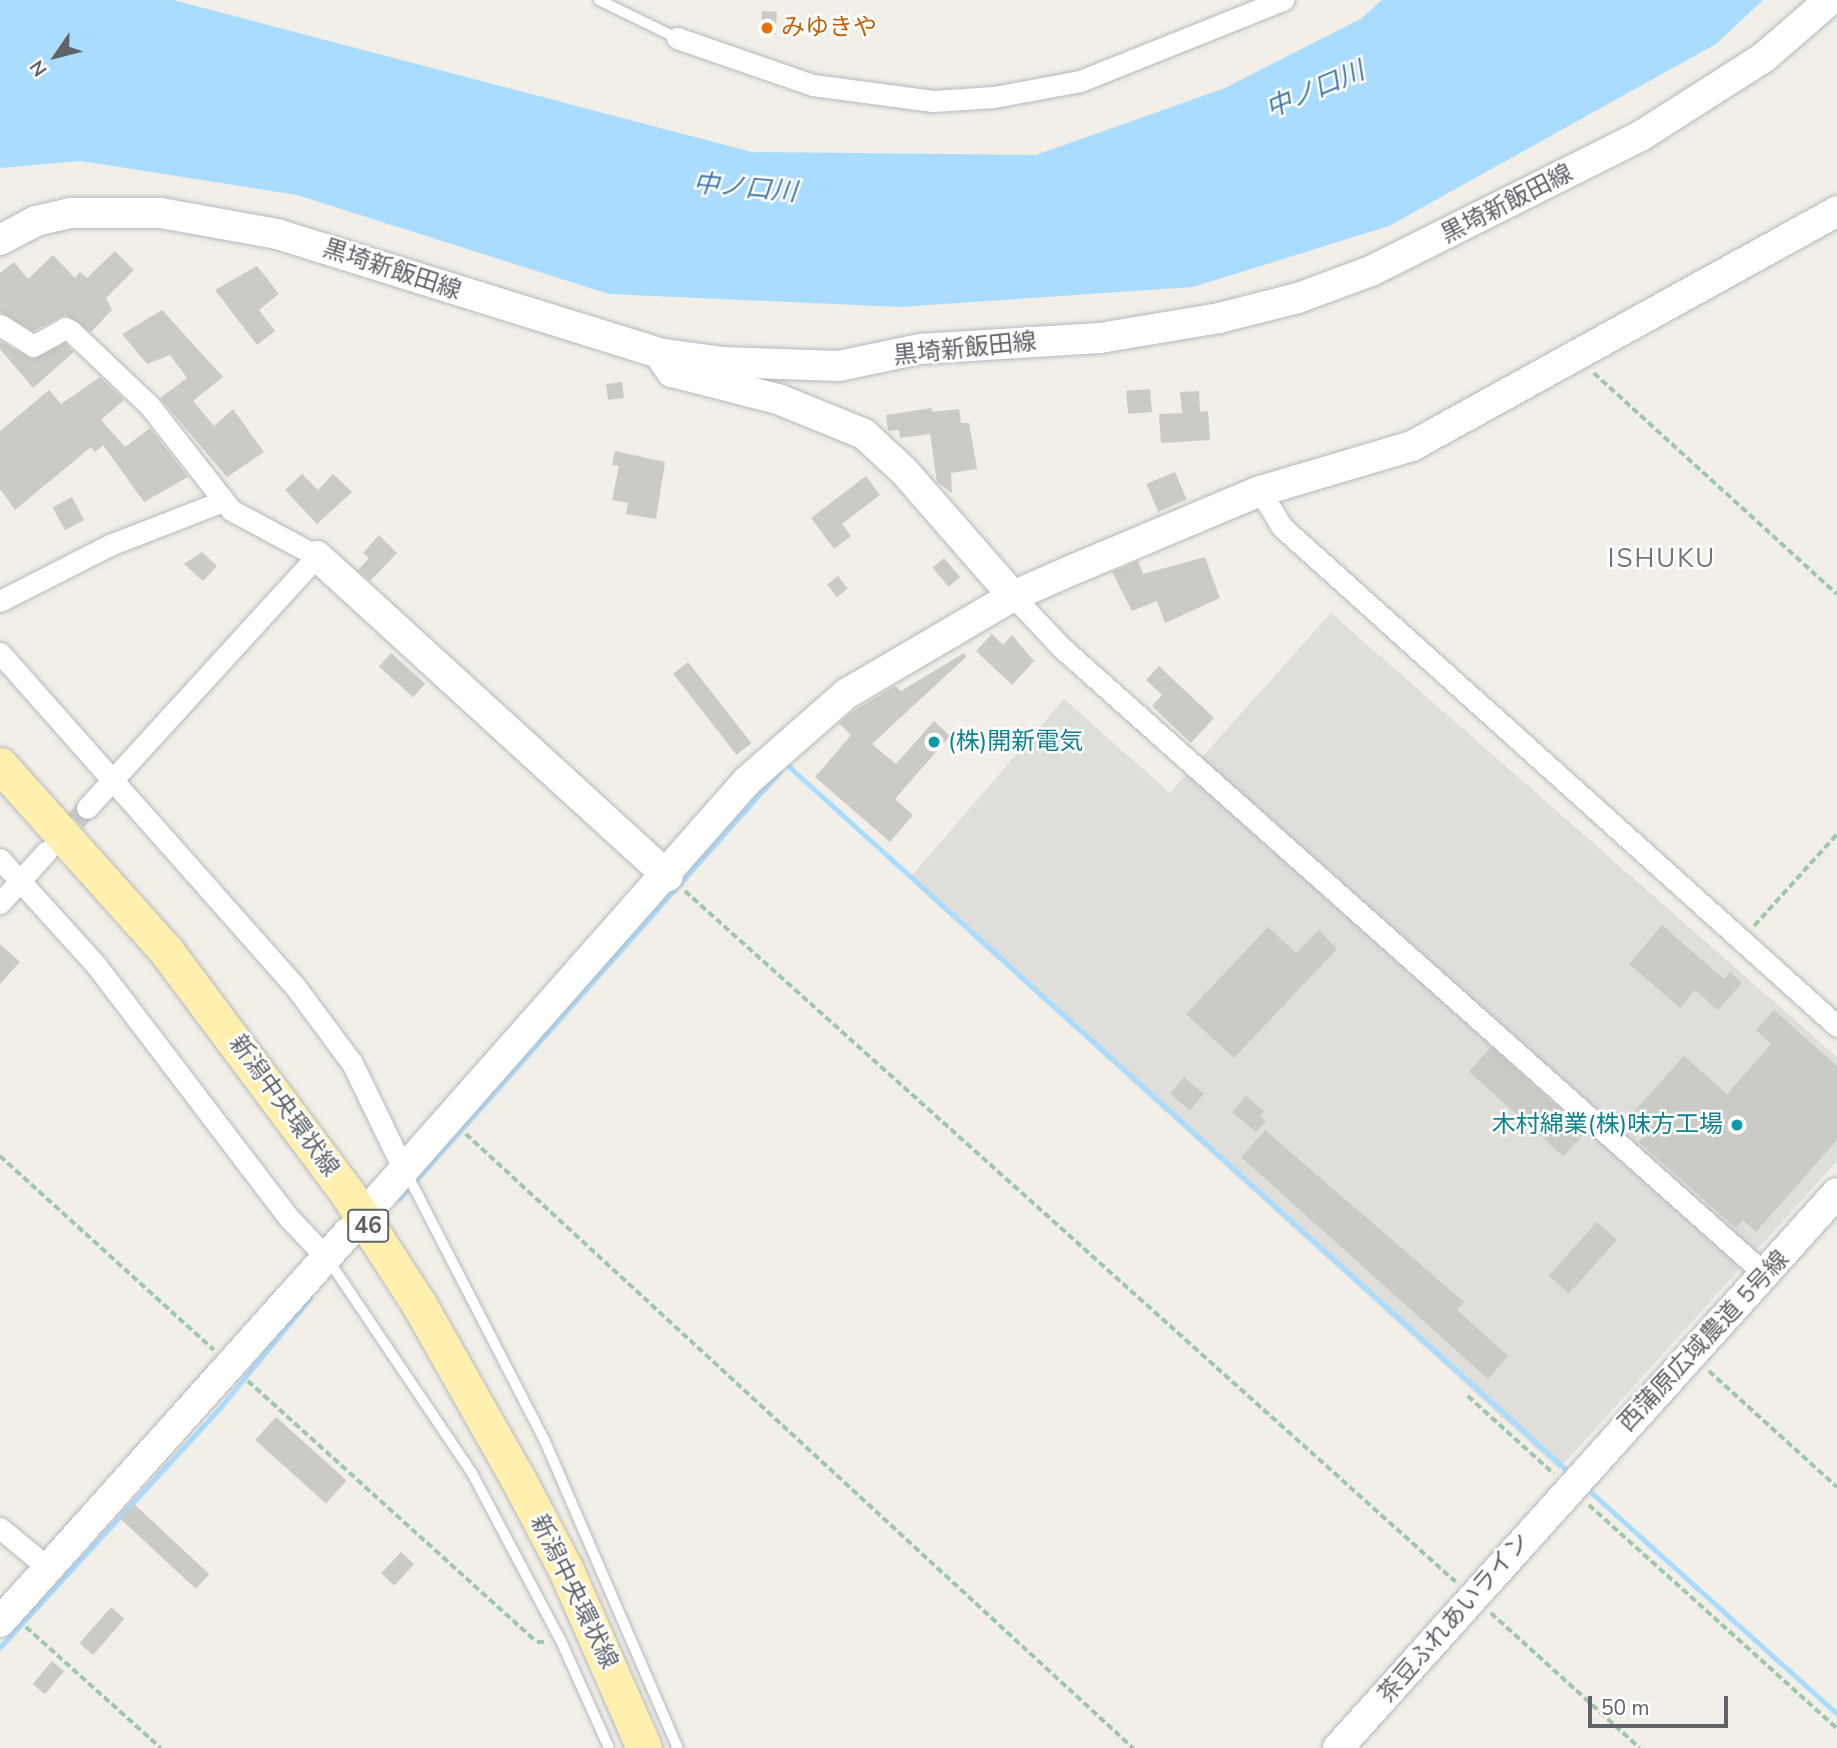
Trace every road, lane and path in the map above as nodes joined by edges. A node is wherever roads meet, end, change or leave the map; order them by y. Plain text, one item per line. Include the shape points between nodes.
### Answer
1 (599, 0) edge
2 (1283, 0) edge
3 (1830, 0) edge
4 (677, 38) joint
5 (1837, 211) edge
6 (0, 240) edge
7 (0, 325) edge
8 (658, 353) junction
9 (1574, 355) junction
10 (1260, 491) junction
11 (223, 501) junction
12 (317, 556) junction
13 (1837, 594) edge
14 (1013, 596) junction
15 (0, 601) edge
16 (0, 653) edge
17 (0, 765) edge
18 (112, 780) junction
19 (87, 808) tunnel mouth
20 (1837, 834) edge
21 (46, 852) tunnel mouth
22 (0, 859) edge
23 (668, 876) junction
24 (21, 881) junction
25 (0, 903) edge
26 (1741, 941) junction
27 (1837, 1026) edge
28 (451, 1121) junction
29 (0, 1156) edge
30 (404, 1170) junction
31 (1837, 1193) edge
32 (379, 1198) dead end
33 (348, 1233) dead end
34 (325, 1256) junction
35 (1766, 1275) junction
36 (1691, 1354) junction
37 (229, 1364) junction
38 (1468, 1396) dead end
39 (1568, 1487) junction
40 (1837, 1487) edge
41 (0, 1528) edge
42 (47, 1567) junction
43 (1474, 1597) junction
44 (5, 1617) edge
45 (561, 1641) junction
46 (1837, 1728) edge
47 (161, 1748) edge
48 (609, 1748) edge
49 (644, 1748) edge
50 (678, 1748) edge
51 (1133, 1748) edge
52 (1338, 1748) edge
53 (1640, 1748) edge

1 - 4 lane
2 - 4 street via 1080,81 982,98 933,101 814,85
3 - 8 street, 黒埼新飯田線 via 1763,58 1642,135 1485,218 1298,298 1100,338 920,349 839,366 723,362
5 - 9 street
6 - 8 street, 黒埼新飯田線 via 36,221 71,213 161,213 277,234
7 - 11 street via 33,346 65,328 71,331 149,405
8 - 14 street via 672,372 778,400 864,434 904,471
9 - 10 street via 1412,446
9 - 13 path
10 - 14 street
10 - 26 street via 1282,527
11 - 12 street
11 - 15 street via 110,545
12 - 18 street
12 - 23 street
14 - 23 street via 846,694 747,780
14 - 35 street via 1062,648
16 - 18 street
17 - 49 main road, 新潟中央環状線 / 46 via 167,952 347,1193 427,1317 518,1479 572,1583
18 - 19 street
18 - 30 street via 294,985 352,1063
20 - 26 path
21 - 24 street
22 - 24 street
23 - 28 street
23 - 43 path
24 - 25 street
24 - 34 street via 104,975 289,1218
26 - 27 street
28 - 30 street
28 - 51 path
29 - 37 path
30 - 32 street
30 - 50 lane via 544,1439
31 - 35 street, 西蒲原広域農道 5号線
33 - 34 street
34 - 37 street
34 - 45 lane via 472,1474
35 - 36 street, 西蒲原広域農道 5号線
36 - 39 street, 西蒲原広域農道 5号線
36 - 40 path
37 - 42 street
37 - 45 path via 537,1642
38 - 39 path
39 - 43 street, 茶豆ふれあいライン
39 - 46 path
41 - 42 street
42 - 44 street
43 - 52 street, 茶豆ふれあいライン
43 - 53 path
44 - 47 path
45 - 48 lane

